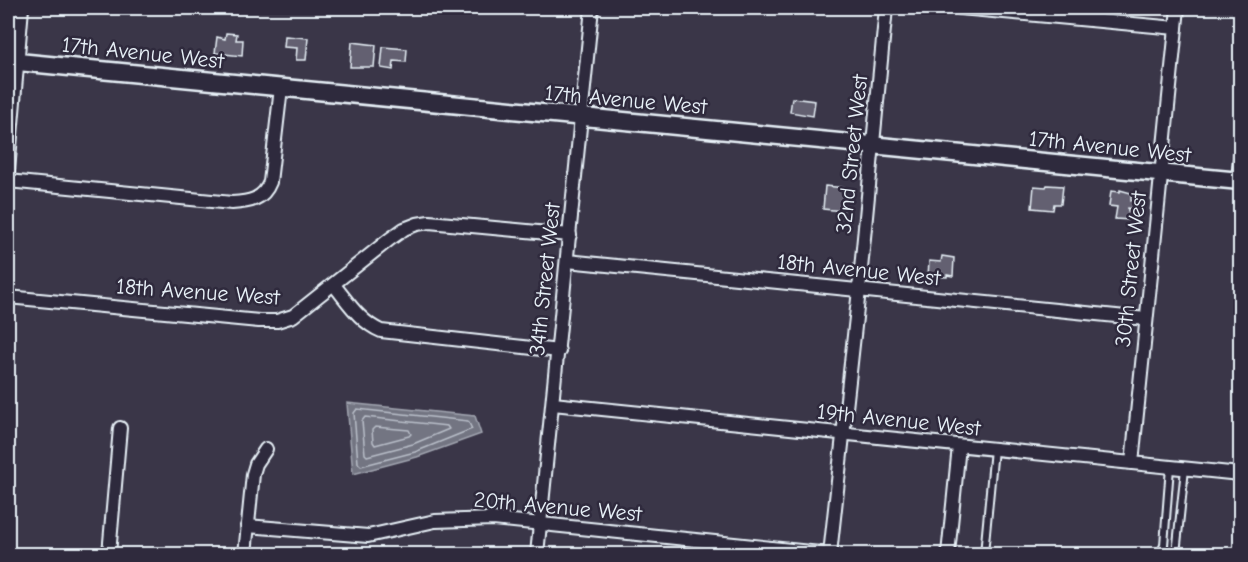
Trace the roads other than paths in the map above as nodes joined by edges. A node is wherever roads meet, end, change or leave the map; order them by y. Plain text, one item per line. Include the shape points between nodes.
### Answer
1 (22, 8) edge
2 (592, 8) edge
3 (886, 8) edge
4 (960, 8) edge
5 (1178, 8) edge
6 (1176, 28) junction
7 (13, 61) edge
8 (281, 88) junction
9 (581, 117) junction
10 (1240, 124) edge
11 (873, 145) junction
12 (8, 171) edge
13 (1161, 173) junction
14 (8, 181) edge
15 (1238, 181) edge
16 (570, 236) junction
17 (567, 261) junction
18 (334, 285) junction
19 (859, 290) junction
20 (8, 297) edge
21 (1146, 319) junction
22 (559, 351) junction
23 (553, 404) junction
24 (120, 428) dead end
25 (843, 434) junction
26 (959, 446) junction
27 (266, 449) dead end
28 (994, 449) junction
29 (1132, 463) junction
30 (1170, 467) junction
31 (1185, 468) junction
32 (1240, 474) edge
33 (540, 524) junction
34 (247, 526) junction
35 (830, 554) edge
36 (109, 555) edge
37 (244, 555) edge
38 (537, 555) edge
39 (948, 555) edge
40 (984, 555) edge
41 (1160, 555) edge
42 (1176, 555) edge

1 - 7 street
2 - 9 street, 34th Street West
3 - 11 street, 32nd Street West
4 - 6 street
5 - 6 street, 30th Street West
6 - 13 street, 30th Street West
7 - 8 street, 17th Avenue West
7 - 12 street
8 - 9 street, 17th Avenue West
8 - 14 street via 270,182 263,194 252,201
9 - 11 street, 17th Avenue West
9 - 16 street, 34th Street West
10 - 15 lane
11 - 13 street, 17th Avenue West
11 - 19 street, 32nd Street West
13 - 15 street, 17th Avenue West
13 - 21 street, 30th Street West
16 - 17 street, 34th Street West
16 - 18 street, 18th Avenue West via 446,223 417,224 390,239
17 - 19 street, 18th Avenue West
17 - 22 street, 34th Street West
18 - 20 street, 18th Avenue West via 293,316 277,321
18 - 22 street via 359,316 381,331
19 - 21 street, 18th Avenue West
19 - 25 street, 32nd Street West
21 - 29 street, 30th Street West
22 - 23 street, 34th Street West
23 - 25 street, 19th Avenue West
23 - 33 street, 34th Street West
24 - 36 street
25 - 26 street, 19th Avenue West
25 - 35 street, 32nd Street West
26 - 28 street, 19th Avenue West
26 - 39 street
27 - 34 street via 253,474
28 - 29 street, 19th Avenue West
28 - 40 lane
29 - 30 street, 19th Avenue West
30 - 31 street, 19th Avenue West
30 - 41 lane
31 - 32 street, 19th Avenue West
31 - 42 lane
33 - 34 street, 20th Avenue West via 454,519 368,536
33 - 35 street, 20th Avenue West
33 - 38 street, 34th Street West
34 - 37 street

